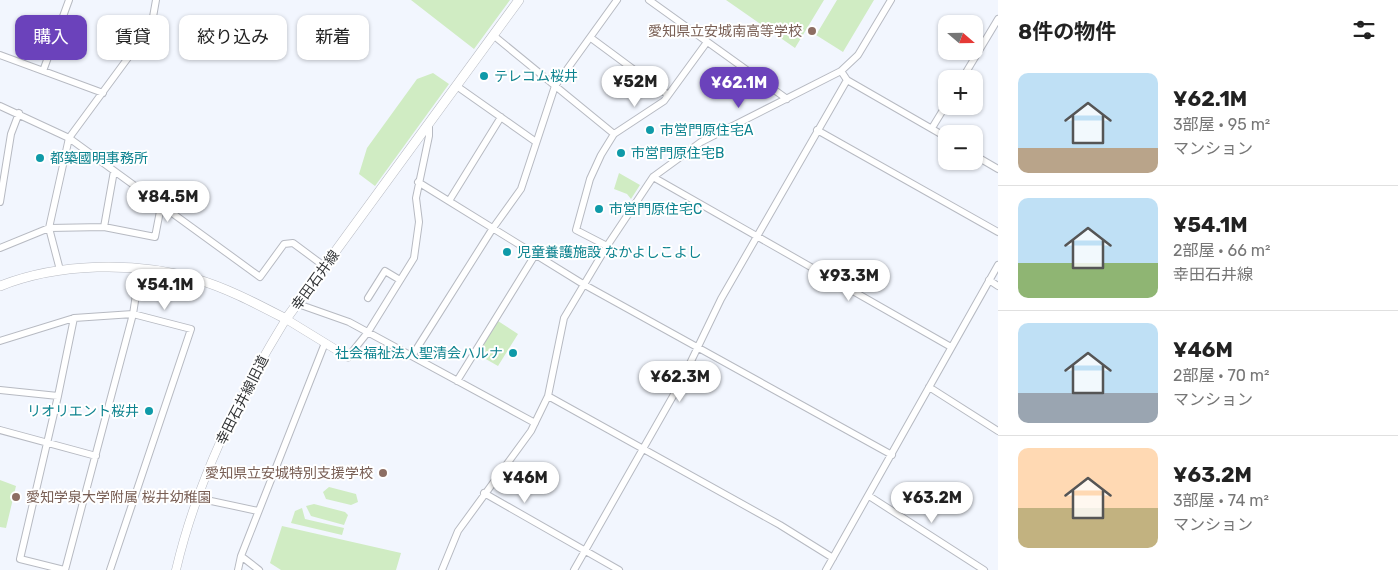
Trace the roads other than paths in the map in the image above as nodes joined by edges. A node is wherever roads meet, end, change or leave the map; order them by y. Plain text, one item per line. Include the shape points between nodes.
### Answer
1 (68, 0) edge
2 (156, 0) edge
3 (518, 0) edge
4 (617, 0) edge
5 (649, 0) edge
6 (891, 0) edge
7 (998, 19) edge
8 (493, 35) junction
9 (590, 38) junction
10 (708, 42) junction
11 (0, 55) edge
12 (967, 70) edge
13 (43, 71) junction
14 (841, 71) junction
15 (847, 80) junction
16 (555, 86) junction
17 (458, 87) dead end
18 (103, 93) junction
19 (668, 95) junction
20 (787, 99) junction
21 (0, 106) edge
22 (19, 113) junction
23 (940, 115) edge
24 (501, 117) junction
25 (429, 122) junction
26 (932, 128) junction
27 (817, 130) junction
28 (938, 132) edge
29 (614, 134) junction
30 (69, 138) junction
31 (536, 142) junction
32 (983, 160) edge
33 (998, 170) edge
34 (114, 171) junction
35 (653, 177) junction
36 (2, 180) edge
37 (418, 182) junction
38 (449, 201) junction
39 (0, 202) edge
40 (160, 206) junction
41 (104, 227) junction
42 (49, 228) junction
43 (493, 228) junction
44 (998, 232) edge
45 (758, 237) junction
46 (607, 246) junction
47 (0, 248) edge
48 (535, 255) junction
49 (998, 265) edge
50 (324, 266) junction
51 (140, 269) junction
52 (60, 270) junction
53 (400, 280) junction
54 (990, 280) junction
55 (583, 284) junction
56 (0, 286) edge
57 (998, 286) edge
58 (368, 298) dead end
59 (298, 304) junction
60 (133, 314) junction
61 (74, 318) junction
62 (286, 319) junction
63 (368, 332) junction
64 (0, 340) edge
65 (325, 343) junction
66 (698, 347) junction
67 (951, 347) junction
68 (412, 356) junction
69 (348, 357) joint
70 (457, 381) junction
71 (929, 386) junction
72 (0, 390) edge
73 (58, 396) junction
74 (548, 396) junction
75 (535, 423) junction
76 (0, 430) edge
77 (998, 431) edge
78 (47, 443) junction
79 (642, 449) junction
80 (892, 455) junction
81 (96, 456) junction
82 (484, 493) junction
83 (868, 496) junction
84 (198, 498) junction
85 (258, 511) junction
86 (585, 550) junction
87 (241, 556) junction
88 (833, 558) junction
89 (64, 570) edge
90 (110, 570) edge
91 (176, 570) edge
92 (238, 570) edge
93 (259, 570) edge
94 (442, 570) edge
95 (574, 570) edge
96 (620, 570) edge
97 (826, 570) edge
98 (984, 570) edge

1 - 13 street
2 - 18 street via 147,32
3 - 8 main road, 幸田石井線
4 - 9 street
5 - 10 street
6 - 14 street via 858,55
7 - 12 street
8 - 16 street
8 - 25 main road, 幸田石井線
9 - 16 street
9 - 19 street
10 - 19 street
10 - 20 street
11 - 13 street
13 - 18 street
14 - 15 street
14 - 20 street
15 - 26 street
15 - 27 street
16 - 29 street
16 - 31 street
17 - 24 street
18 - 30 street
19 - 29 street via 664,101
20 - 35 street via 701,142
21 - 22 street
22 - 30 street
22 - 36 street via 11,134
23 - 26 street
24 - 31 street
24 - 38 street
25 - 37 street via 429,136
25 - 50 main road, 幸田石井線
26 - 28 street
27 - 44 street
27 - 45 street
29 - 46 street via 590,179 576,230
30 - 34 street
30 - 42 street
31 - 43 street via 521,189
32 - 33 street
34 - 40 street
34 - 41 street
35 - 45 street
35 - 46 street
36 - 39 street
37 - 38 street
37 - 53 street via 414,258
38 - 43 street
40 - 41 street via 155,237
40 - 50 street via 260,277 284,244 293,243
41 - 42 street
42 - 47 street
42 - 52 street
43 - 48 street
43 - 68 street
45 - 66 street
45 - 67 street
46 - 55 street
48 - 55 street
48 - 70 street
49 - 54 street
50 - 59 main road, 幸田石井線
51 - 52 main road, 幸田石井線
51 - 60 street
51 - 62 main road, 幸田石井線 via 194,278
52 - 56 main road, 幸田石井線
53 - 58 street via 385,272
53 - 63 street
54 - 57 street
54 - 67 street
55 - 66 street
55 - 74 street via 564,318
59 - 62 main road, 幸田石井線
59 - 63 street
60 - 61 street
60 - 81 street
60 - 90 street via 191,329
61 - 64 street
61 - 73 street
62 - 65 street
62 - 84 street, 幸田石井線旧道 via 233,411
63 - 68 street
63 - 69 street
65 - 69 street
65 - 85 street
66 - 79 street
66 - 80 street
67 - 71 street
68 - 70 street
70 - 75 street
71 - 77 street
71 - 80 street
72 - 73 street
73 - 78 street
74 - 75 street
74 - 79 street
75 - 82 street
76 - 78 street
78 - 81 street
78 - 89 street via 20,559
79 - 86 street
79 - 88 street
80 - 83 street
81 - 89 street
82 - 86 street
82 - 94 street via 458,531
83 - 88 street
83 - 98 street
84 - 85 street
84 - 91 street, 幸田石井線旧道
85 - 87 street
86 - 95 street
86 - 96 street
87 - 92 street
87 - 93 street
88 - 97 street

